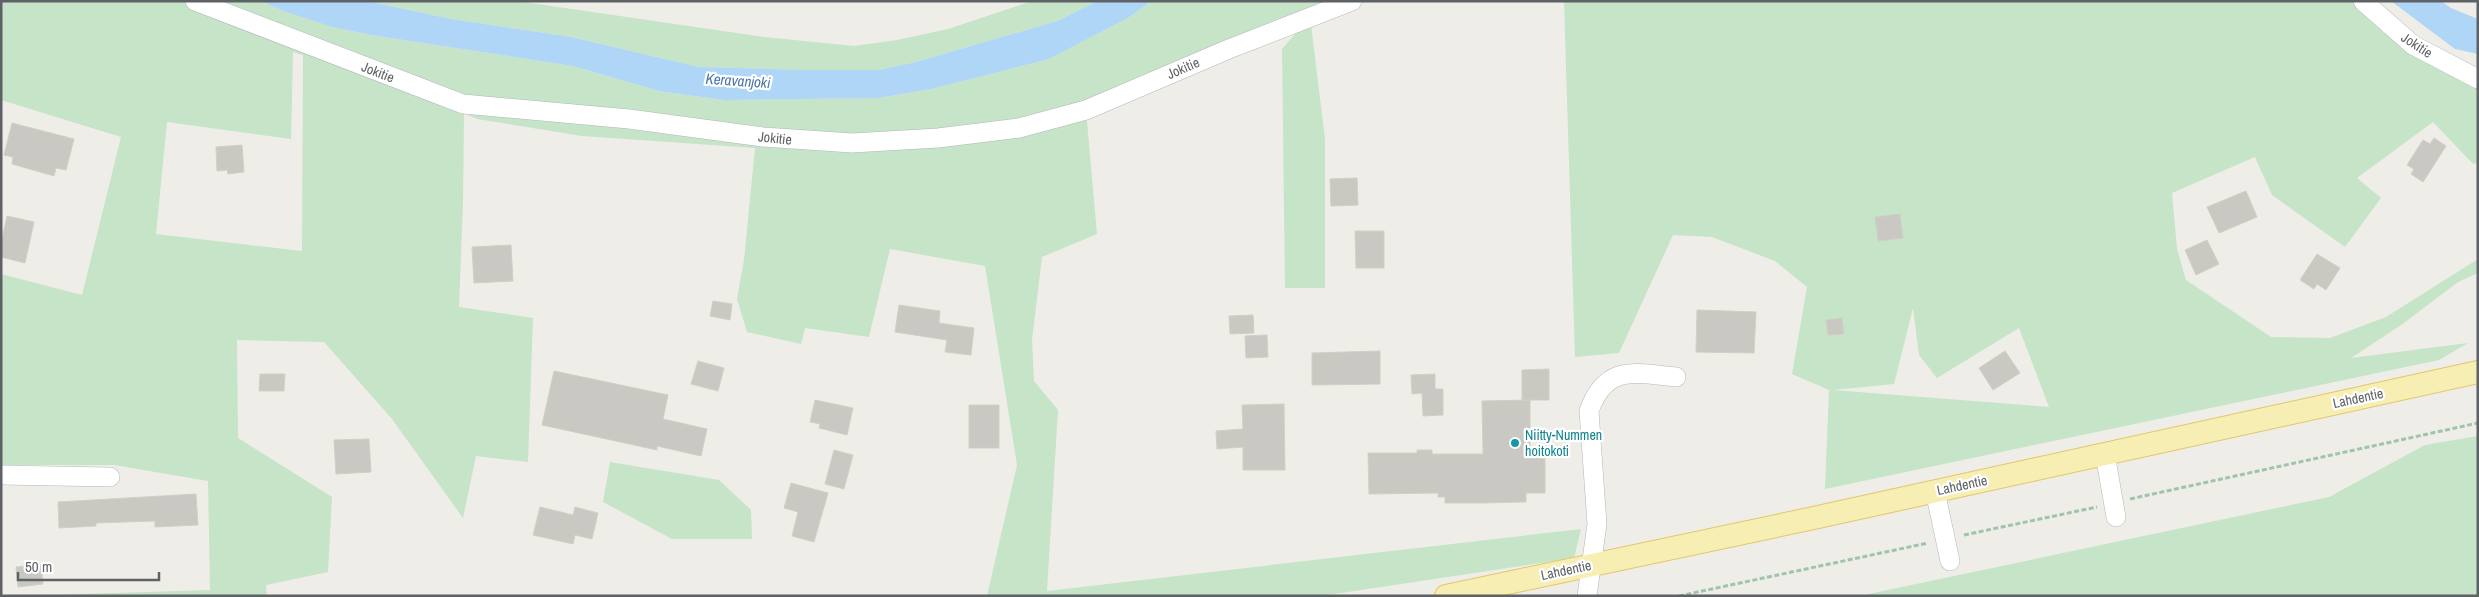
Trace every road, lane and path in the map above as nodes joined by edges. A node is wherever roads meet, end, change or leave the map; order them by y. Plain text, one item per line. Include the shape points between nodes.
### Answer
1 (194, 1) edge
2 (1352, 1) edge
3 (2363, 1) edge
4 (2478, 79) edge
5 (2478, 372) edge
6 (1676, 377) dead end
7 (2478, 422) edge
8 (2105, 454) junction
9 (1, 474) edge
10 (110, 477) dead end
11 (1935, 491) junction
12 (2115, 510) junction
13 (1946, 539) junction
14 (1950, 561) dead end
15 (1590, 566) junction
16 (1446, 596) edge
17 (1587, 596) edge
18 (1679, 596) edge

1 - 2 street, Jokitie via 463,104 630,119 763,137 852,143 938,138 1019,128 1086,110
3 - 4 street, Jokitie via 2413,45
5 - 8 main road, Lahdentie
6 - 15 street via 1629,372 1610,378 1595,394 1589,410 1589,434 1597,524
7 - 12 path
8 - 11 main road, Lahdentie
8 - 12 street
9 - 10 street
11 - 13 street
11 - 15 main road, Lahdentie
12 - 13 path
13 - 14 street
13 - 18 path
15 - 16 main road, Lahdentie
15 - 17 street

